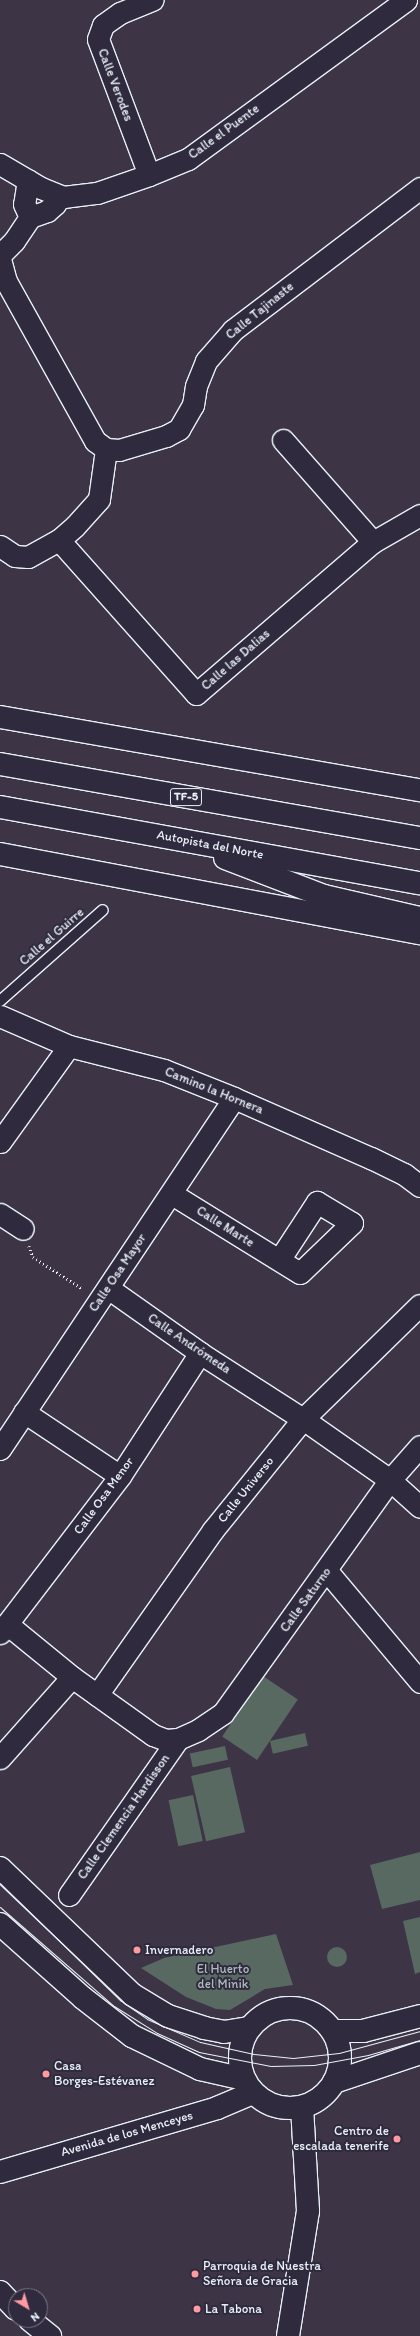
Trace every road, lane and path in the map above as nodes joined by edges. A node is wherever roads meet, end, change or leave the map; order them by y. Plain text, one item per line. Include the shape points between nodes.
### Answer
1 (152, 0) edge
2 (406, 0) edge
3 (0, 164) edge
4 (149, 175) junction
5 (28, 180) junction
6 (420, 188) edge
7 (58, 196) junction
8 (30, 218) junction
9 (0, 255) edge
10 (0, 259) edge
11 (283, 440) dead end
12 (106, 449) junction
13 (420, 515) edge
14 (59, 540) junction
15 (372, 542) junction
16 (0, 546) edge
17 (0, 717) edge
18 (0, 764) edge
19 (420, 790) edge
20 (0, 807) edge
21 (372, 830) junction
22 (420, 835) edge
23 (172, 837) junction
24 (420, 838) edge
25 (0, 854) edge
26 (420, 883) edge
27 (103, 910) dead end
28 (420, 918) edge
29 (420, 933) edge
30 (0, 1001) edge
31 (0, 1016) edge
32 (69, 1046) junction
33 (234, 1098) junction
34 (0, 1142) edge
35 (420, 1186) edge
36 (172, 1194) junction
37 (0, 1214) edge
38 (23, 1229) joint
39 (279, 1260) dead end
40 (108, 1288) junction
41 (420, 1306) edge
42 (200, 1353) junction
43 (24, 1412) junction
44 (303, 1419) junction
45 (420, 1446) edge
46 (0, 1449) edge
47 (120, 1476) junction
48 (390, 1480) junction
49 (420, 1506) edge
50 (420, 1518) edge
51 (327, 1571) junction
52 (3, 1629) edge
53 (72, 1677) junction
54 (420, 1682) edge
55 (97, 1695) junction
56 (178, 1739) junction
57 (0, 1758) edge
58 (0, 1868) edge
59 (69, 1895) dead end
60 (0, 1924) edge
61 (420, 2016) edge
62 (250, 2028) junction
63 (332, 2031) junction
64 (420, 2052) edge
65 (334, 2082) junction
66 (249, 2086) junction
67 (302, 2107) junction
68 (0, 2172) edge
69 (0, 2292) edge
70 (8, 2300) edge
71 (40, 2328) edge
72 (50, 2336) edge
73 (288, 2336) edge

1 - 4 street, Calle Verodes via 120,13 103,25 98,39
2 - 4 street, Calle el Puente via 188,159
3 - 5 street, Calle el Puente
4 - 7 street, Calle el Puente via 76,198
5 - 7 street, Calle el Puente
5 - 8 street via 24,204
6 - 12 street, Calle Tajinaste via 233,330 206,361 193,405 179,429 166,436 119,450
7 - 8 street via 55,204 47,211
8 - 9 street via 14,241
10 - 12 street via 6,281 95,441
11 - 15 street
12 - 14 street via 99,499
13 - 15 street, Calle las Dalias
14 - 15 street, Calle las Dalias via 196,694
14 - 16 street via 28,557 15,556 5,552
17 - 19 main road
18 - 21 main road, TF-5
20 - 23 main road, Autopista del Norte
21 - 22 main road
21 - 24 main road, TF-5
23 - 26 main road, Autopista del Norte
23 - 28 main road via 324,896
25 - 29 main road
27 - 30 lane, Calle el Guirre
31 - 32 street, Camino la Hornera
32 - 33 street, Camino la Hornera via 164,1070
32 - 34 street
33 - 35 street, Camino la Hornera via 371,1158
33 - 36 street, Calle Osa Mayor
36 - 39 street, Calle Marte
36 - 40 street, Calle Osa Mayor
37 - 38 street
38 - 40 path via 33,1257 90,1293
40 - 42 street, Calle Andrómeda
40 - 43 street, Calle Osa Mayor
41 - 44 street, Calle Universo
42 - 44 street, Calle Andrómeda
42 - 47 street, Calle Osa Menor
43 - 46 street, Calle Osa Mayor
43 - 47 street
44 - 48 street, Calle Andrómeda
44 - 55 street, Calle Universo via 213,1530
45 - 48 street, Calle Saturno
47 - 52 street, Calle Osa Menor
48 - 49 street, Calle Andrómeda
48 - 50 street, Calle Andrómeda
48 - 51 street, Calle Saturno
51 - 54 street
51 - 56 street, Calle Saturno via 222,1713 198,1730
52 - 53 street
53 - 55 street
53 - 57 street
55 - 56 street via 153,1735 166,1740
56 - 59 street, Calle Clemencia Hardisson
58 - 62 main road via 133,1995 168,2016 204,2028 224,2032
60 - 66 main road via 83,1998 132,2036 200,2069
61 - 63 main road via 364,2031
62 - 63 main road via 259,2019 279,2009 298,2009 316,2015
62 - 66 main road via 239,2061
63 - 65 main road via 338,2044 341,2061
64 - 65 main road
65 - 67 main road via 325,2094
66 - 67 main road via 272,2105 284,2108
66 - 68 main road, Avenida de los Menceyes via 217,2108
67 - 73 main road via 308,2211
69 - 70 main road
71 - 72 main road

